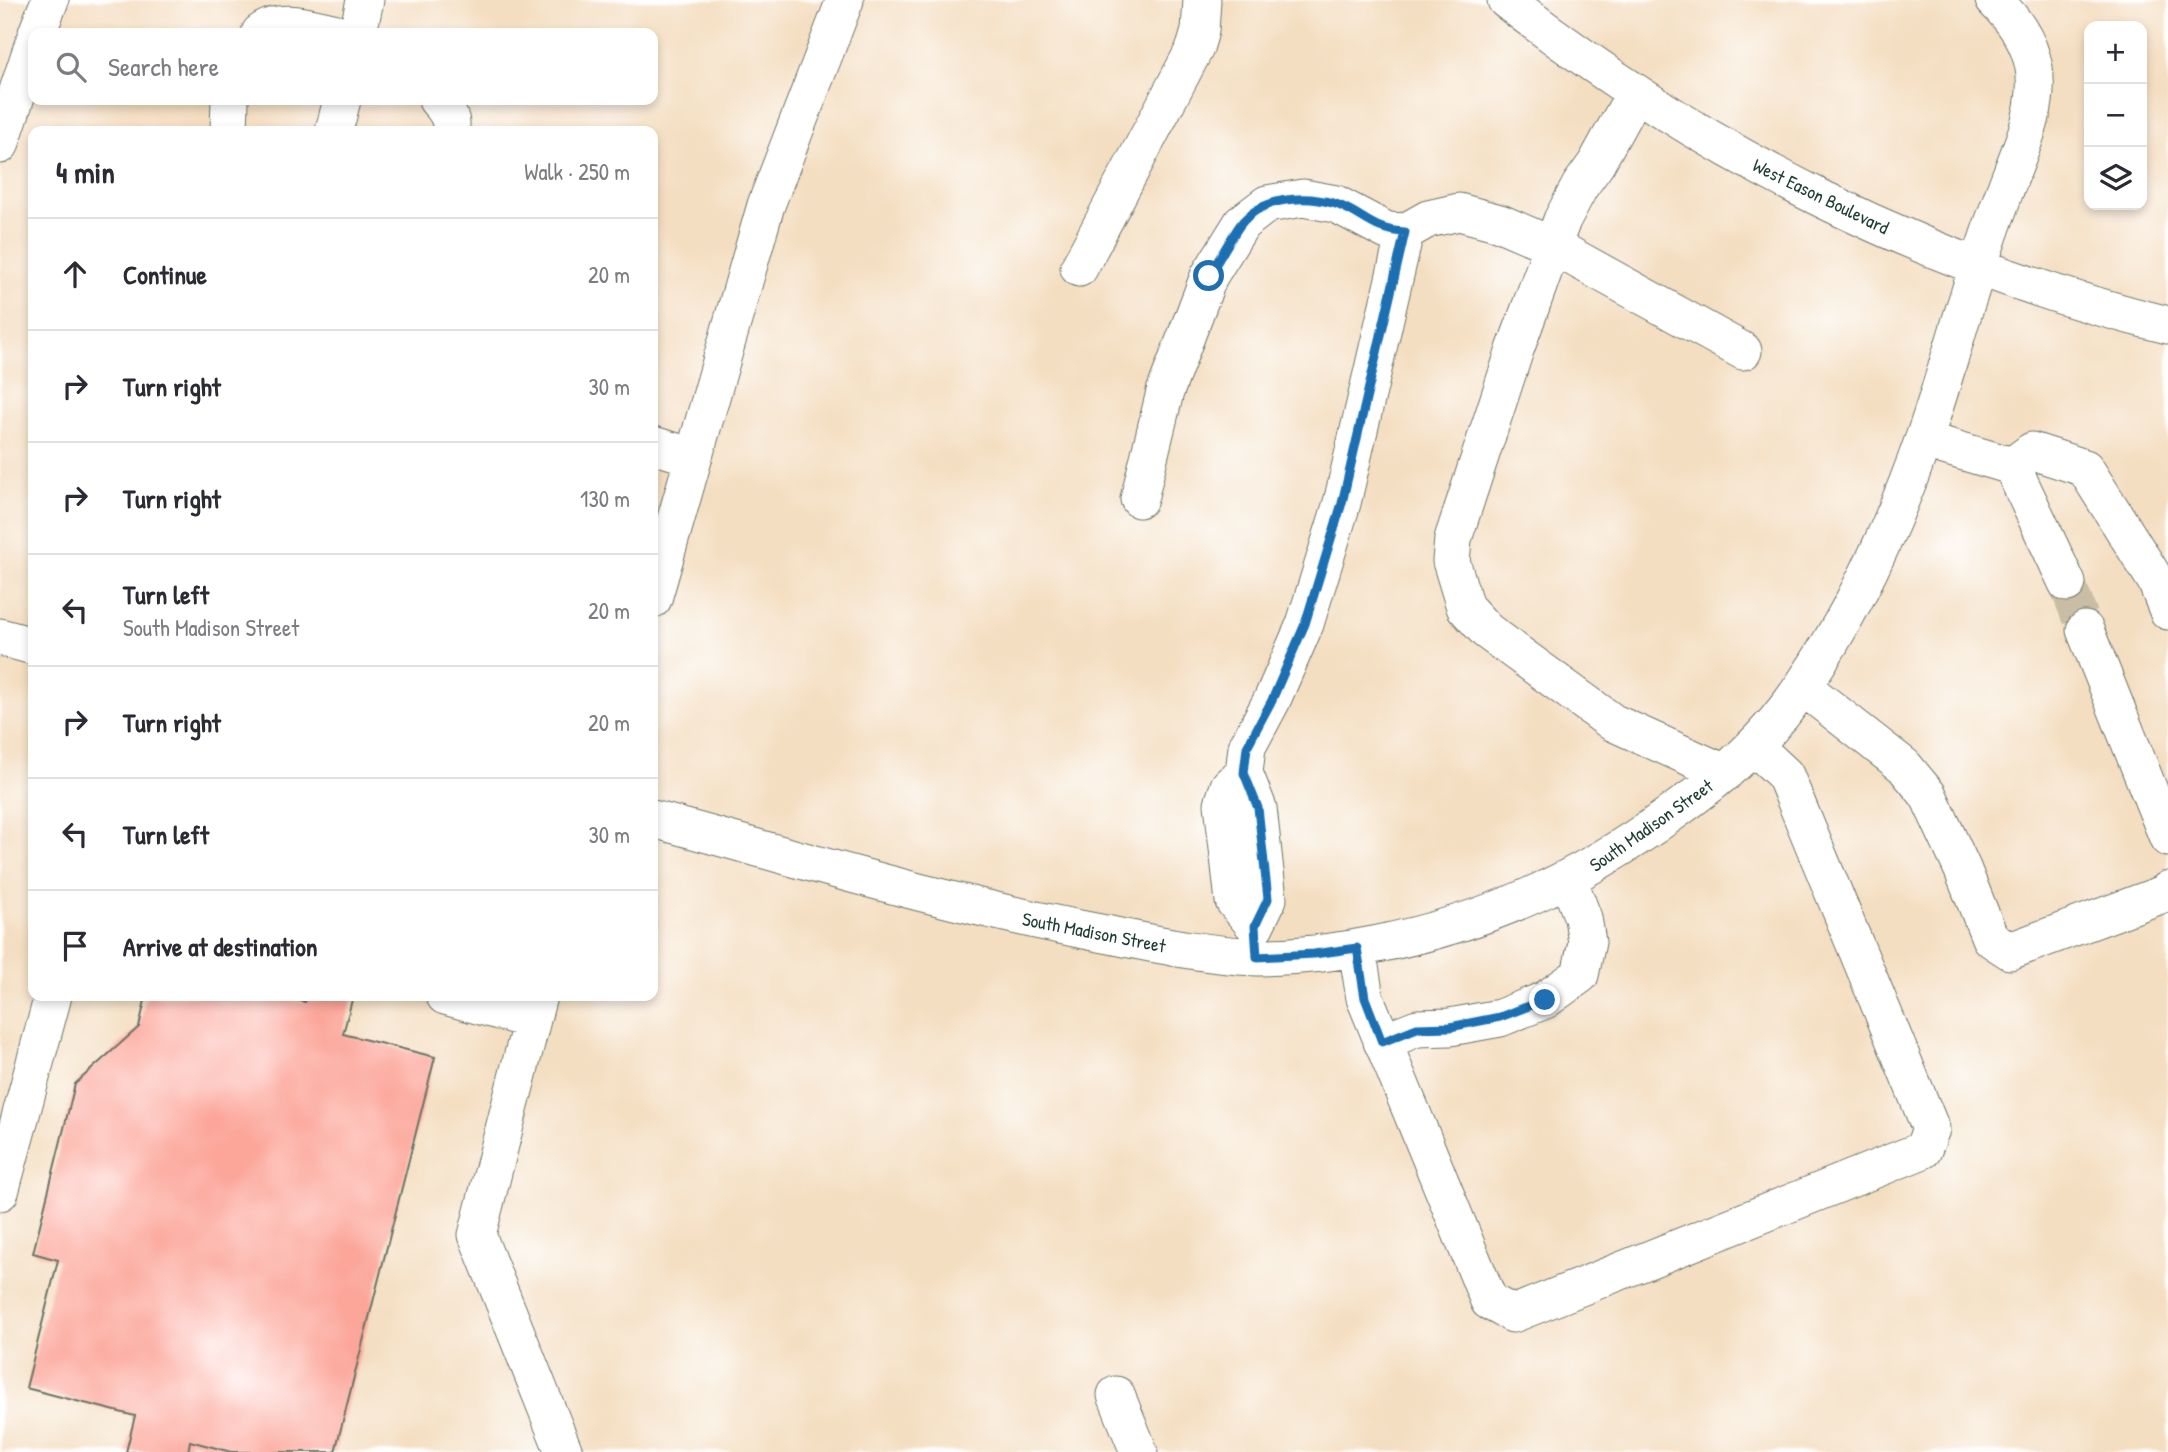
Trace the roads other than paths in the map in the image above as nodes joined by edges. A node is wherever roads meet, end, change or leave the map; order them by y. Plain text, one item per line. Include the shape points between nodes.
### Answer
1 (50, 0) edge
2 (365, 0) edge
3 (845, 0) edge
4 (1202, 0) edge
5 (1506, 0) edge
6 (1994, 0) edge
7 (39, 28) edge
8 (266, 28) edge
9 (311, 28) edge
10 (359, 28) edge
11 (28, 60) edge
12 (1635, 93) junction
13 (230, 105) edge
14 (341, 105) edge
15 (443, 105) edge
16 (229, 126) edge
17 (335, 126) edge
18 (452, 126) edge
19 (0, 145) edge
20 (1405, 232) junction
21 (1553, 246) junction
22 (1978, 266) junction
23 (1079, 268) dead end
24 (2168, 325) edge
25 (1743, 351) dead end
26 (1924, 440) junction
27 (658, 446) edge
28 (693, 457) junction
29 (2012, 466) junction
30 (1139, 499) dead end
31 (658, 581) edge
32 (2067, 583) tunnel mouth
33 (2168, 611) edge
34 (2085, 629) tunnel mouth
35 (0, 637) edge
36 (28, 645) edge
37 (1803, 687) junction
38 (1755, 747) junction
39 (1726, 773) junction
40 (658, 820) edge
41 (2168, 838) edge
42 (1568, 879) junction
43 (2168, 890) edge
44 (1256, 941) junction
45 (1357, 948) junction
46 (52, 1001) edge
47 (482, 1001) edge
48 (535, 1008) edge
49 (1382, 1042) junction
50 (0, 1192) edge
51 (1115, 1395) dead end
52 (564, 1452) edge
53 (1139, 1452) edge

1 - 7 street
2 - 10 street
3 - 28 street via 766,205
4 - 23 street via 1195,48
5 - 12 street, West Eason Boulevard
6 - 22 street, South Madison Street via 2025,36 2034,69 2035,99
8 - 9 street via 290,24
11 - 19 street
12 - 21 street via 1580,186
12 - 22 street, West Eason Boulevard via 1802,189
13 - 16 street
14 - 17 street
15 - 18 street
20 - 21 street via 1428,219 1459,212 1500,223
20 - 30 street via 1387,231 1336,204 1303,198 1267,204 1242,223 1209,276 1164,392
20 - 44 street via 1342,503 1305,624 1247,747 1244,773 1229,786 1223,804 1234,901
21 - 25 street
21 - 39 street via 1453,538 1451,561 1465,607 1487,631 1612,722
22 - 24 street, West Eason Boulevard via 2045,291
22 - 26 street, South Madison Street
26 - 29 street
26 - 37 street, South Madison Street via 1869,573
27 - 28 street
28 - 31 street
29 - 32 street
29 - 33 street via 2032,451 2085,468 2155,581
34 - 41 street
35 - 36 street
37 - 38 street, South Madison Street
37 - 43 street via 1904,766 1928,795 1990,938 2010,951
38 - 39 street, South Madison Street
38 - 49 street via 1785,775 1931,1129 1923,1150 1513,1314 1489,1301
39 - 42 street, South Madison Street via 1633,841
40 - 44 street, South Madison Street via 1028,920 1171,947
42 - 45 street, South Madison Street via 1481,917
42 - 49 street via 1587,942 1580,975 1545,1000 1500,1017 1417,1028
44 - 45 street, South Madison Street via 1314,954
45 - 49 street via 1365,998
46 - 50 street
47 - 48 street
48 - 52 street via 477,1235
51 - 53 street

